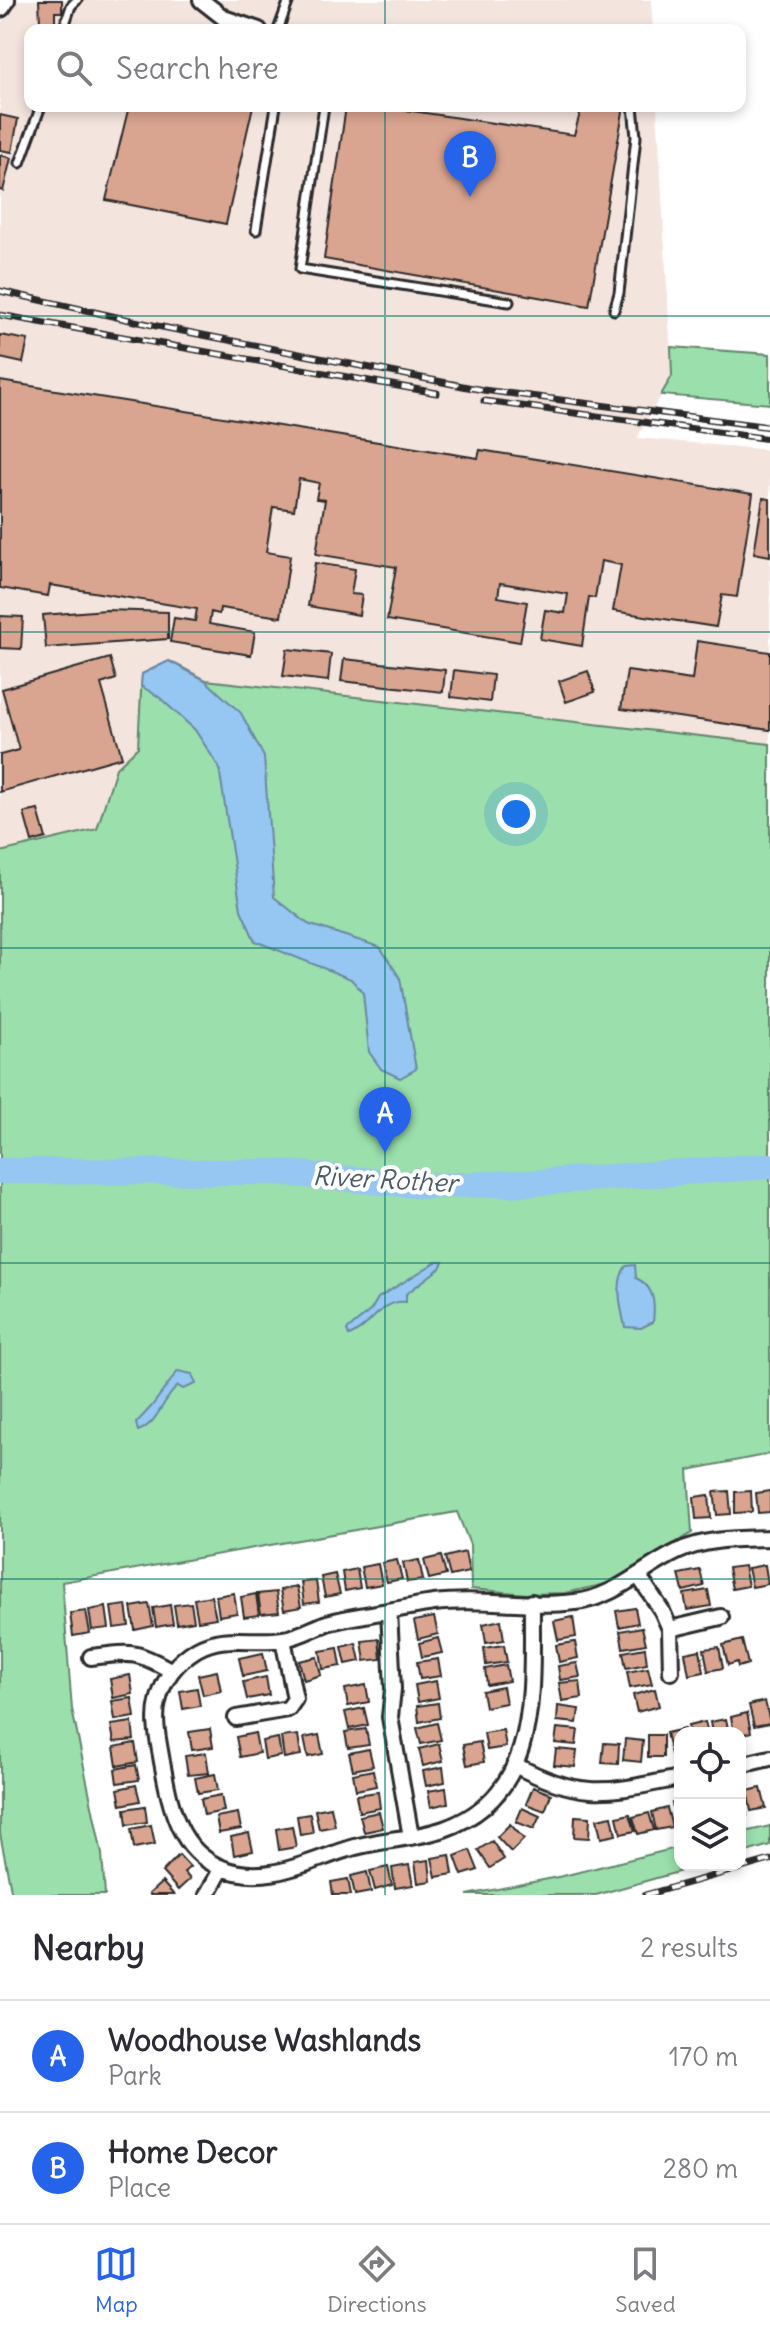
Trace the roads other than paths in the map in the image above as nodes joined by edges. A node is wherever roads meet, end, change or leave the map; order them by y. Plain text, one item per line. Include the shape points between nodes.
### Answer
1 (4, 0) edge
2 (77, 0) edge
3 (201, 0) edge
4 (289, 0) edge
5 (0, 6) edge
6 (65, 24) edge
7 (242, 24) edge
8 (280, 24) edge
9 (39, 112) edge
10 (275, 112) edge
11 (323, 112) edge
12 (634, 112) edge
13 (20, 163) dead end
14 (256, 230) dead end
15 (509, 302) dead end
16 (614, 310) dead end
17 (770, 1538) edge
18 (638, 1575) junction
19 (532, 1602) junction
20 (389, 1611) junction
21 (721, 1617) dead end
22 (670, 1629) junction
23 (283, 1639) junction
24 (91, 1657) dead end
25 (172, 1671) junction
26 (671, 1672) dead end
27 (236, 1718) dead end
28 (770, 1758) edge
29 (746, 1764) edge
30 (515, 1765) junction
31 (674, 1779) edge
32 (411, 1837) junction
33 (222, 1868) junction
34 (207, 1895) edge

1 - 5 main road
2 - 6 lane
3 - 7 street
4 - 8 lane
9 - 13 lane
10 - 14 lane
11 - 15 lane via 300,269
12 - 16 lane via 636,137
17 - 18 street via 699,1544
18 - 19 street via 578,1602
18 - 22 street
19 - 20 street via 461,1601
19 - 30 street via 531,1696
20 - 23 street
20 - 32 street via 390,1717
21 - 22 street
22 - 26 street
23 - 25 street via 212,1642
23 - 27 street via 293,1705
24 - 25 street via 139,1654
25 - 33 street via 161,1692 156,1721 171,1809 184,1838
28 - 29 street
30 - 31 street via 583,1791
30 - 32 street via 481,1810 443,1829
32 - 33 street via 366,1844 258,1875
33 - 34 street

